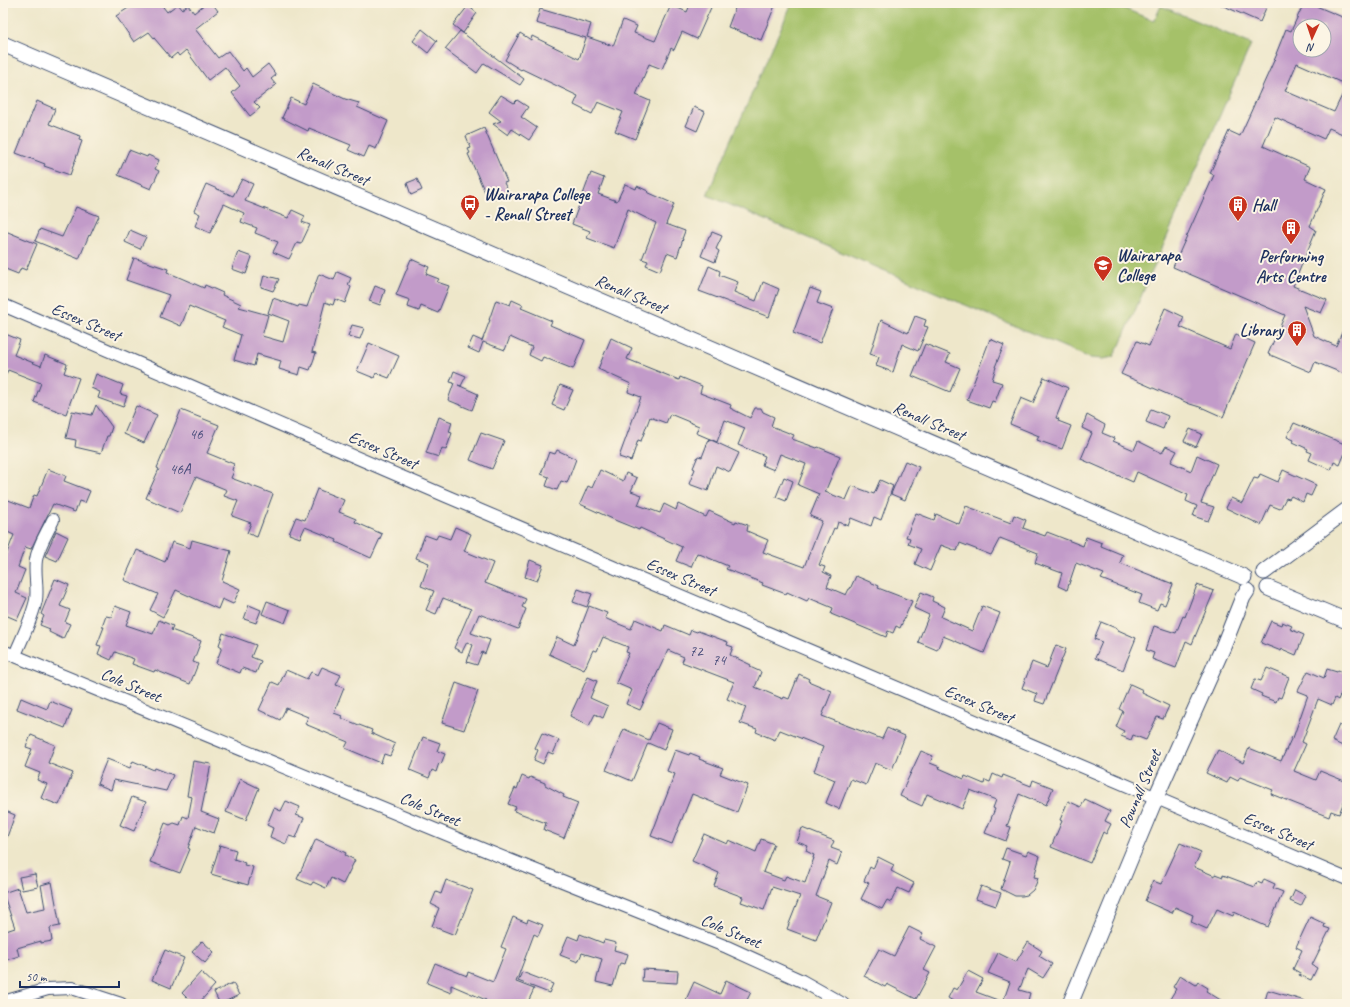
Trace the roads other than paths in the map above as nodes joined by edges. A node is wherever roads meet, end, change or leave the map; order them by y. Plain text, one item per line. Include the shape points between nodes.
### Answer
1 (3, 44) edge
2 (3, 305) edge
3 (1347, 510) edge
4 (53, 520) dead end
5 (1264, 572) junction
6 (1246, 584) junction
7 (1268, 588) junction
8 (1347, 621) edge
9 (3, 650) edge
10 (15, 655) junction
11 (1156, 798) junction
12 (1347, 879) edge
13 (3, 1002) edge
14 (121, 1004) edge
15 (843, 1004) edge
16 (1070, 1004) edge

1 - 6 street, Renall Street
2 - 11 street, Essex Street
3 - 5 street
4 - 10 street via 37,554 35,602
5 - 6 street via 1257,569 1249,571
5 - 7 street via 1269,581
6 - 7 street via 1250,593 1258,595
6 - 11 street, Pownall Street via 1223,647
7 - 8 street
9 - 10 street, Cole Street
10 - 15 street, Cole Street via 727,947 802,981
11 - 12 street, Essex Street
11 - 16 street, Pownall Street
13 - 14 street via 48,989 72,988

